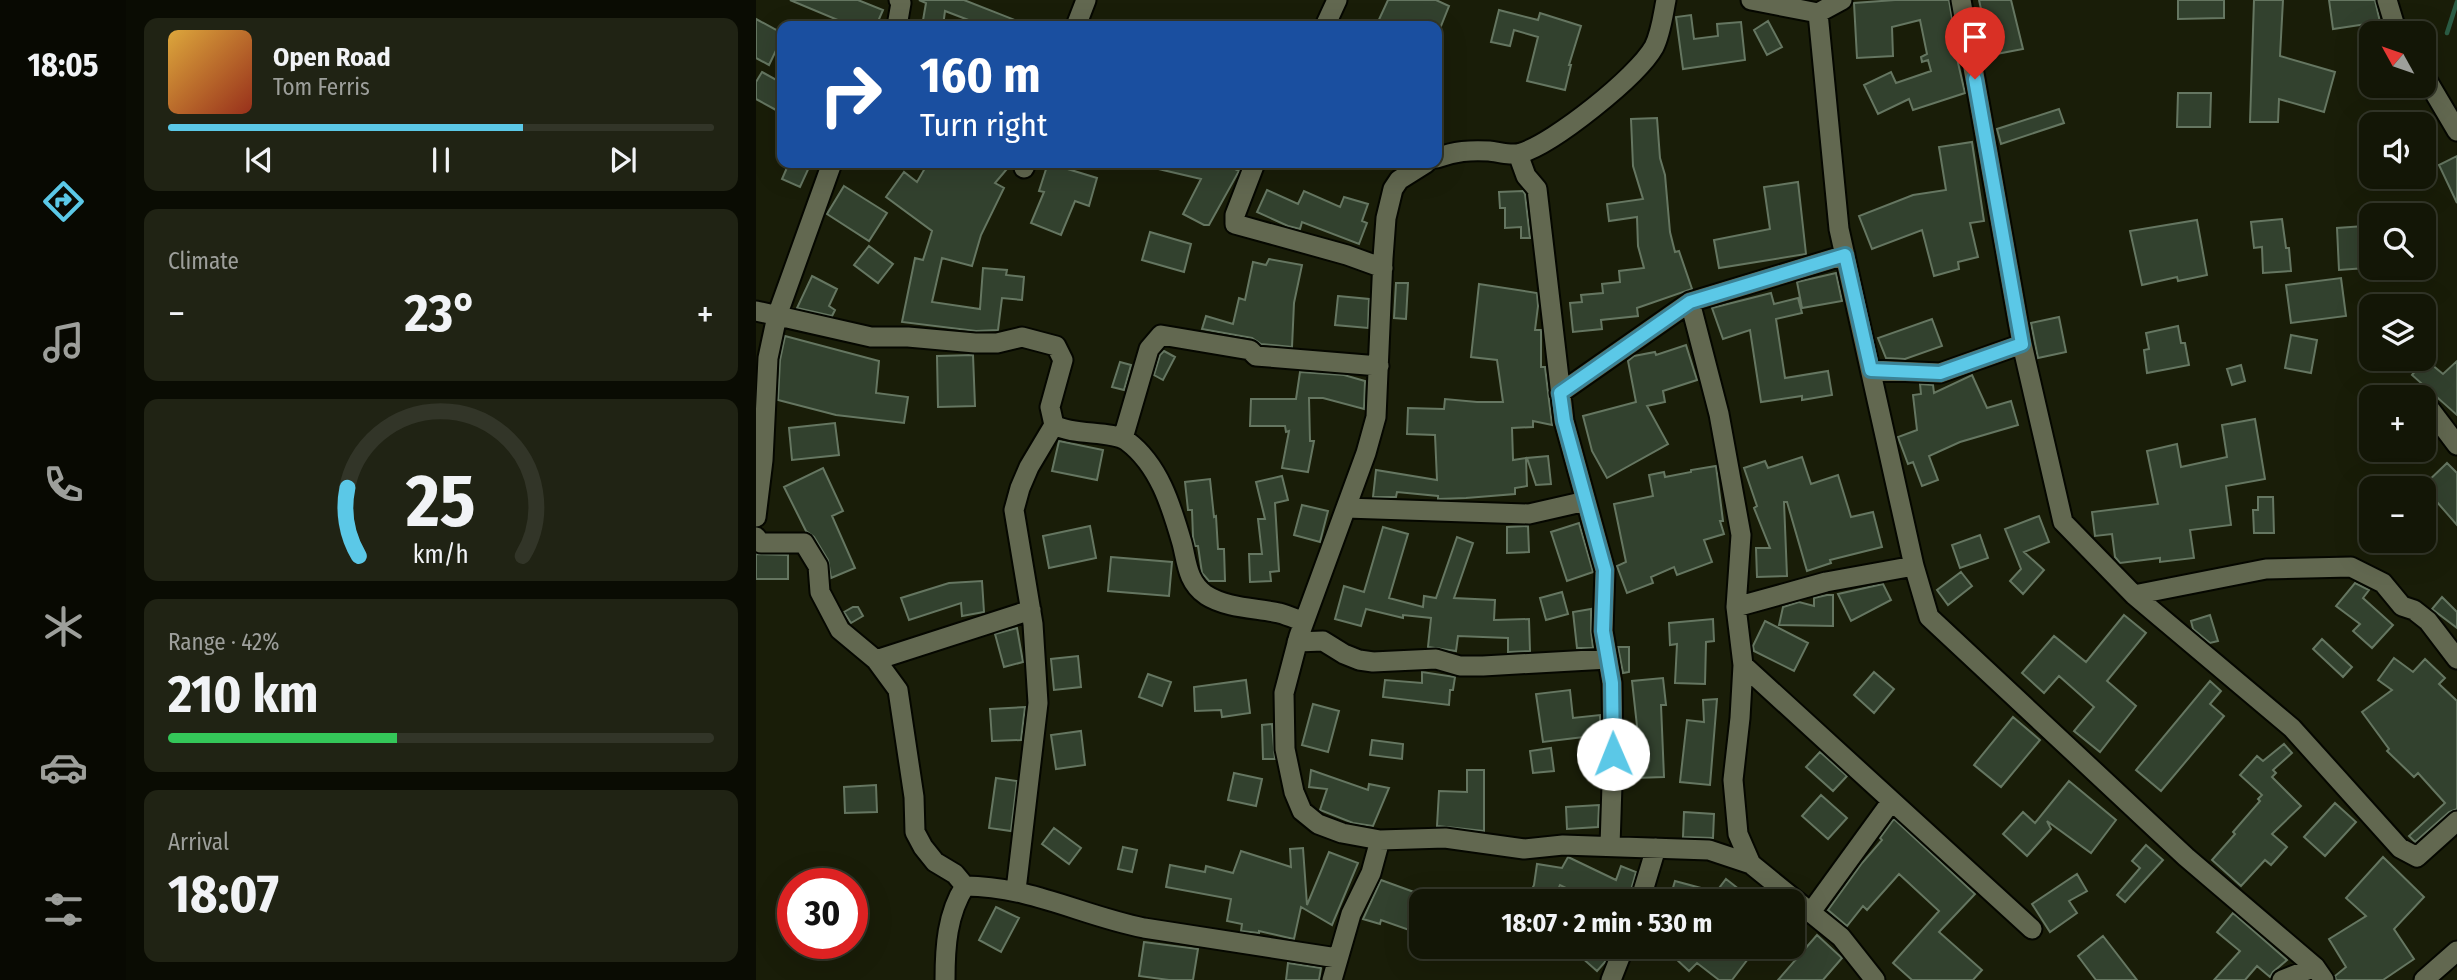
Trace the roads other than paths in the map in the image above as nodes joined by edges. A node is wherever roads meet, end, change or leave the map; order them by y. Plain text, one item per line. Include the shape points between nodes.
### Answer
1 (899, 0) edge
2 (1086, 0) edge
3 (1337, 0) edge
4 (1665, 0) edge
5 (1751, 0) edge
6 (1842, 0) edge
7 (1961, 0) edge
8 (2387, 0) edge
9 (1818, 13) junction
10 (898, 21) edge
11 (1078, 21) edge
12 (1327, 21) edge
13 (2393, 21) edge
14 (2436, 95) edge
15 (2457, 131) edge
16 (1518, 154) junction
17 (1442, 156) edge
18 (830, 168) edge
19 (1253, 168) edge
20 (1418, 168) edge
21 (1845, 255) junction
22 (1383, 268) junction
23 (1690, 302) junction
24 (756, 311) edge
25 (777, 316) junction
26 (2022, 344) junction
27 (1379, 366) junction
28 (1871, 370) junction
29 (1560, 393) junction
30 (2436, 417) edge
31 (1054, 425) junction
32 (1123, 438) junction
33 (2457, 445) edge
34 (760, 461) edge
35 (1586, 501) junction
36 (1346, 508) junction
37 (756, 517) edge
38 (756, 537) edge
39 (1914, 566) junction
40 (2134, 595) junction
41 (1736, 607) junction
42 (1031, 610) junction
43 (1304, 622) junction
44 (1297, 642) junction
45 (1608, 659) junction
46 (2457, 659) edge
47 (876, 660) junction
48 (1743, 665) junction
49 (1891, 802) junction
50 (2457, 821) edge
51 (1380, 840) junction
52 (1610, 846) junction
53 (1656, 848) junction
54 (1751, 864) junction
55 (965, 886) junction
56 (1644, 889) edge
57 (1016, 890) junction
58 (1811, 912) junction
59 (2032, 929) dead end
60 (2457, 951) edge
61 (1337, 958) junction
62 (1619, 959) edge
63 (2320, 973) edge
64 (945, 980) edge
65 (1332, 980) edge
66 (1611, 980) edge
67 (1875, 980) edge
68 (2282, 980) edge
69 (2424, 980) edge

1 - 10 street
2 - 11 street
3 - 12 street
4 - 16 street via 1658,36 1636,71 1584,114
5 - 9 street
6 - 9 street
7 - 26 street
8 - 13 street
9 - 21 street
14 - 15 street
16 - 17 street via 1458,150
16 - 29 street via 1539,199
18 - 25 street
19 - 22 street via 1235,224
20 - 22 street via 1393,189
21 - 23 street
21 - 28 street
22 - 27 street
23 - 29 street
23 - 41 street via 1719,414 1741,535
24 - 25 street
25 - 31 street via 884,338 975,344 1022,337 1056,346 1063,360 1051,407
25 - 34 street via 768,358
26 - 28 street via 1940,373
26 - 40 street via 2063,522
27 - 32 street via 1256,356 1250,350 1161,335 1149,349
27 - 36 street via 1376,418
28 - 39 street
29 - 35 street
30 - 33 street
31 - 32 street
31 - 42 street via 1024,478 1014,510
32 - 43 street via 1148,461 1159,479 1196,586 1220,602
34 - 37 street
35 - 36 street via 1529,514
35 - 45 street via 1605,570 1602,606
36 - 43 street
38 - 47 street via 761,543 804,543 818,566 820,592 841,630
39 - 41 street via 1826,582
39 - 63 street via 1929,617 2186,857
40 - 46 street via 2266,569 2351,567 2383,583 2402,606 2428,621
40 - 50 street via 2292,728 2400,849 2417,857
41 - 48 street
42 - 47 street
42 - 57 street via 1038,703
43 - 44 street
44 - 45 street via 1323,641 1344,654 1373,662 1436,659 1483,666
44 - 51 street via 1284,693 1285,749 1294,792 1302,811 1318,824
45 - 52 street via 1613,754
47 - 55 street via 901,699 915,832 935,862
48 - 49 street
48 - 54 street via 1732,780 1738,834
49 - 58 street
49 - 59 street
51 - 52 street via 1445,838 1524,849
51 - 61 street
52 - 53 street
53 - 54 street via 1709,850
53 - 56 street
54 - 58 street
55 - 57 street
55 - 64 street via 951,915
57 - 61 street via 1132,926
58 - 67 street via 1841,937
60 - 69 street
61 - 65 street
62 - 66 street
63 - 68 street

